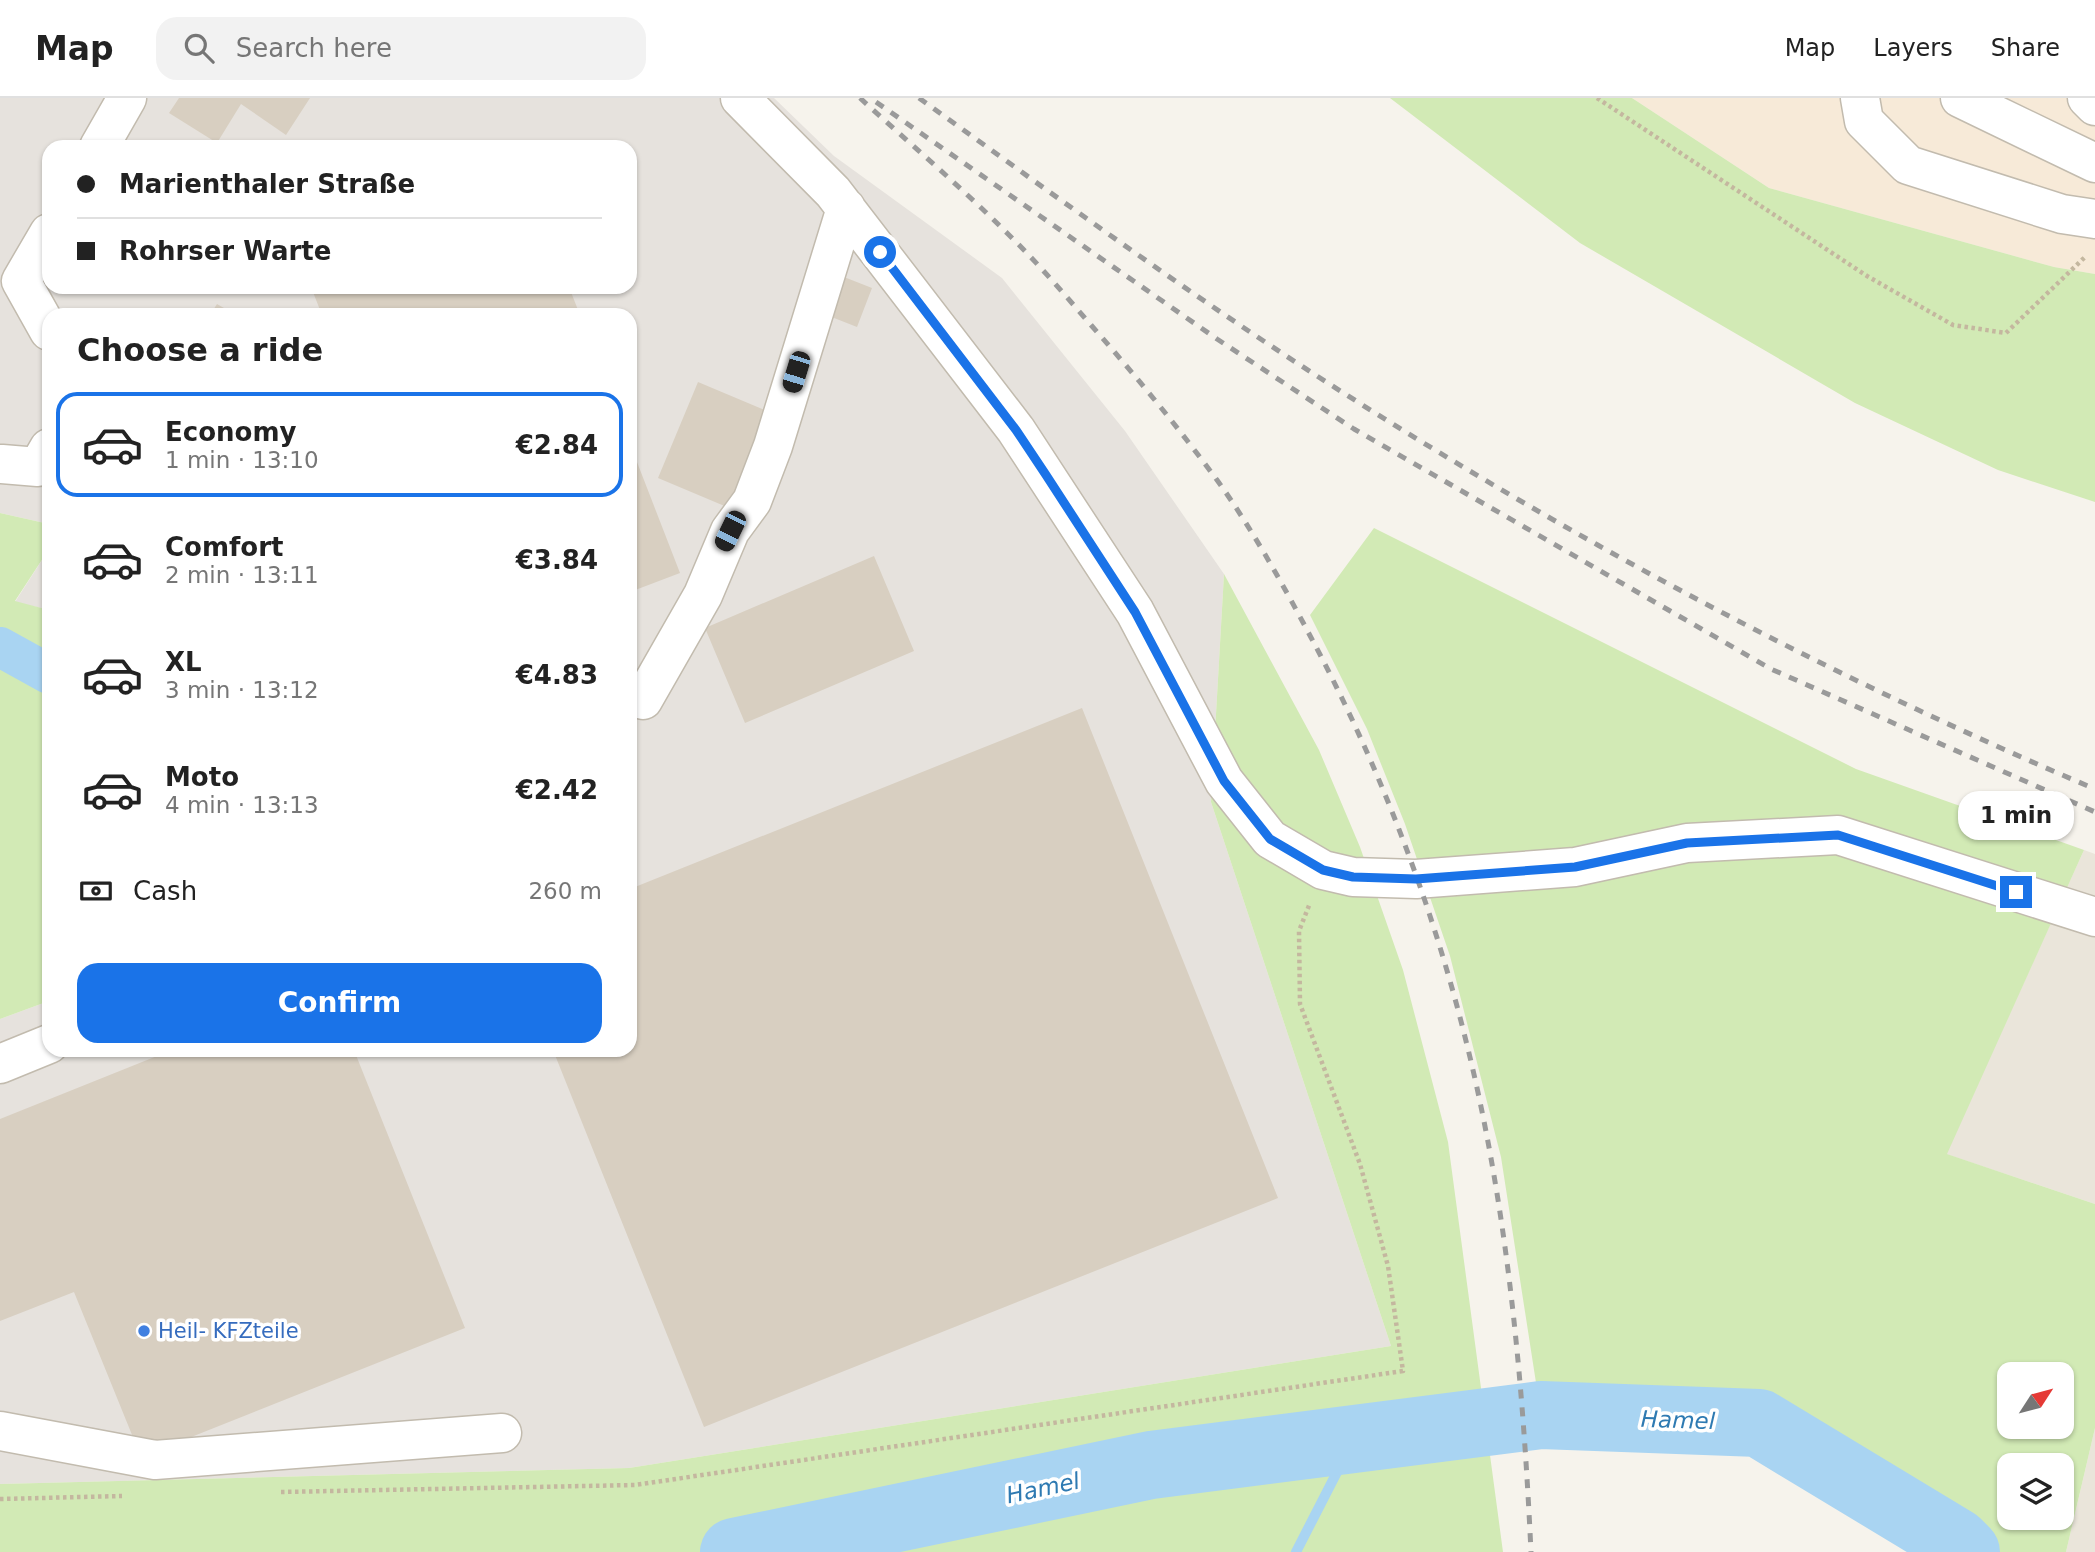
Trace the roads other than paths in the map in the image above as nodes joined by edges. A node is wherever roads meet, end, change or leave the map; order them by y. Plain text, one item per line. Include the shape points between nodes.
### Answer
1 (127, 98) edge
2 (740, 98) edge
3 (1860, 98) edge
4 (1960, 98) edge
5 (2087, 98) edge
6 (2095, 106) edge
7 (103, 140) edge
8 (2095, 163) edge
9 (845, 208) junction
10 (2091, 237) edge
11 (42, 245) edge
12 (42, 318) edge
13 (42, 460) edge
14 (2, 464) edge
15 (643, 700) dead end
16 (2095, 917) edge
17 (42, 1047) edge
18 (0, 1064) edge
19 (0, 1430) edge
20 (502, 1433) dead end

1 - 7 street
2 - 9 street
3 - 10 street via 1864,121 1908,165 2062,214
4 - 8 street
5 - 6 street
9 - 15 street via 752,501 730,531 703,595
9 - 16 street via 1016,430 1135,612 1224,781 1270,839 1323,870 1390,879 1575,867 1687,843 1838,835
11 - 12 street via 21,281
13 - 14 street via 38,467
17 - 18 street
19 - 20 street via 155,1461

